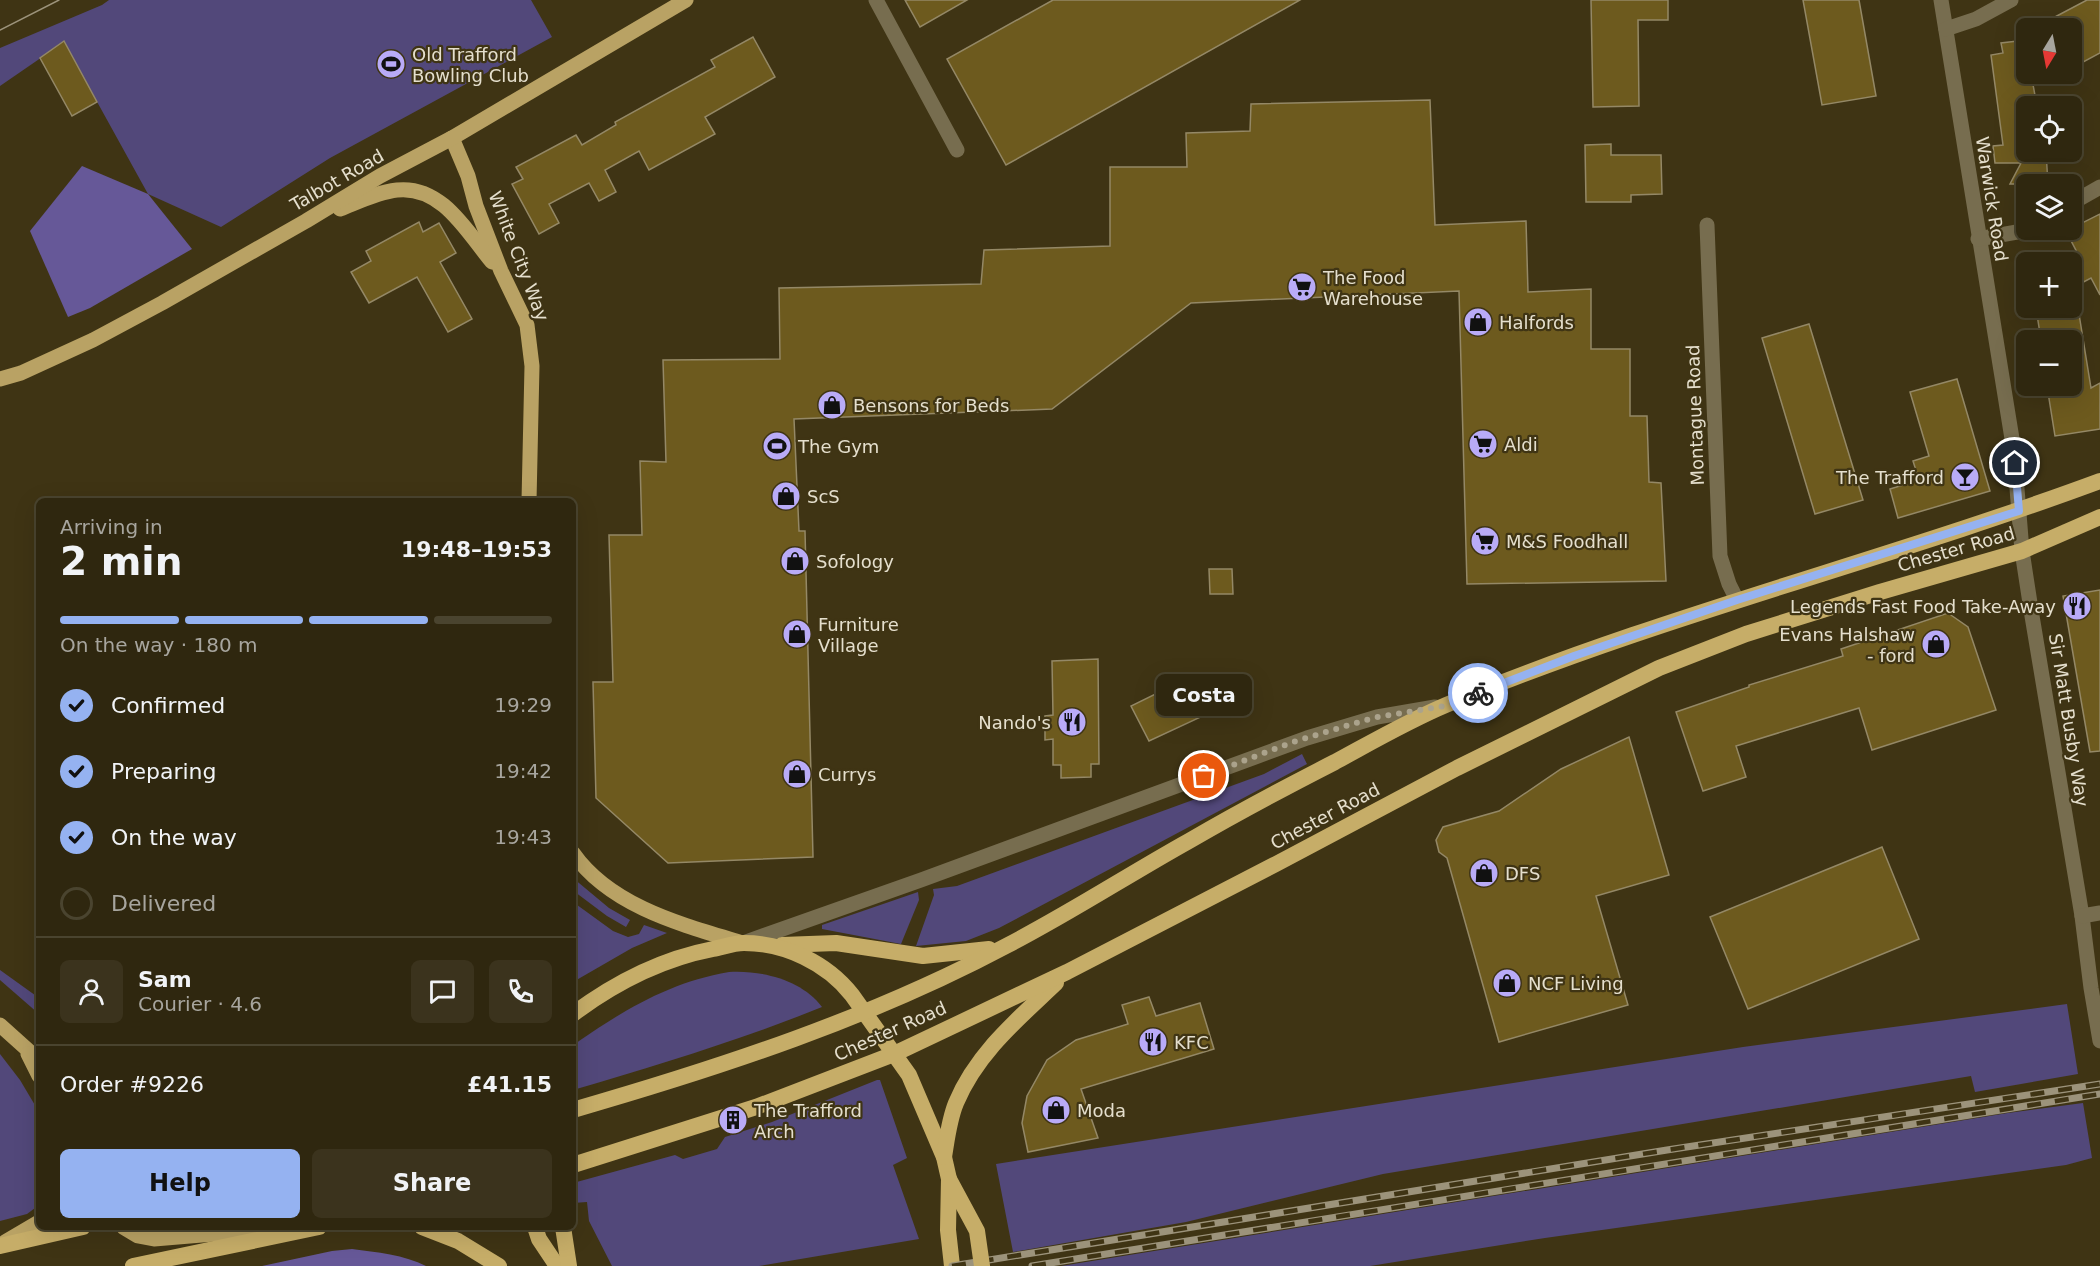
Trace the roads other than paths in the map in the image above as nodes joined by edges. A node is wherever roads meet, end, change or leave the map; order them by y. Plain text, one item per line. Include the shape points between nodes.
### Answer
1 (686, 0) edge
2 (876, 0) edge
3 (1941, 0) edge
4 (2011, 0) edge
5 (1946, 29) junction
6 (452, 138) junction
7 (957, 150) dead end
8 (2100, 187) edge
9 (2082, 197) edge
10 (306, 221) junction
11 (1707, 225) dead end
12 (2016, 232) edge
13 (1978, 239) junction
14 (501, 271) junction
15 (0, 379) edge
16 (2100, 481) edge
17 (529, 498) edge
18 (2019, 511) junction
19 (2100, 518) edge
20 (2022, 551) junction
21 (1737, 600) junction
22 (1444, 706) junction
23 (576, 856) edge
24 (2100, 913) edge
25 (2082, 916) junction
26 (742, 943) junction
27 (772, 946) junction
28 (1008, 946) junction
29 (1067, 972) junction
30 (576, 1012) edge
31 (863, 1012) junction
32 (0, 1025) edge
33 (2100, 1041) edge
34 (26, 1048) junction
35 (894, 1054) junction
36 (36, 1059) edge
37 (36, 1070) edge
38 (577, 1109) edge
39 (944, 1157) junction
40 (576, 1164) edge
41 (949, 1179) junction
42 (36, 1224) edge
43 (70, 1230) edge
44 (128, 1230) edge
45 (261, 1230) edge
46 (305, 1230) edge
47 (430, 1230) edge
48 (563, 1230) edge
49 (537, 1233) edge
50 (0, 1246) edge
51 (493, 1262) edge
52 (133, 1266) edge
53 (556, 1266) edge
54 (568, 1266) edge
55 (952, 1266) edge
56 (982, 1266) edge

1 - 6 main road, Talbot Road
2 - 7 street
3 - 5 street, Warwick Road
4 - 5 street via 1976,19
5 - 13 street, Warwick Road
6 - 10 main road, Talbot Road
6 - 14 main road, White City Way
8 - 9 street
10 - 14 main road via 384,192 417,190 446,207
10 - 15 main road, Talbot Road via 93,340
11 - 21 street, Montague Road via 1720,556
12 - 13 street
13 - 18 street, Warwick Road via 2014,451
14 - 17 main road, White City Way via 525,319 531,342
16 - 18 highway, Chester Road
18 - 20 street, Sir Matt Busby Way
18 - 21 highway, Chester Road
19 - 20 highway, Chester Road
20 - 25 street, Sir Matt Busby Way
20 - 29 highway, Chester Road via 1746,634 1659,668 1457,768
21 - 22 highway, Chester Road
22 - 26 street via 1377,717 1307,738
22 - 28 highway, Chester Road via 1192,839
23 - 26 main road via 594,877 630,902 692,928
24 - 25 street
25 - 33 street, Sir Matt Busby Way
26 - 27 highway
26 - 30 highway via 673,958 625,980
27 - 28 highway via 836,943 923,956
27 - 31 highway via 828,970 842,982
28 - 31 highway, Chester Road
29 - 35 highway, Chester Road
29 - 39 highway via 1004,1032 974,1070 956,1104
31 - 35 highway
31 - 38 highway, Chester Road via 714,1068
32 - 34 main road
34 - 36 main road
34 - 37 main road
35 - 39 highway via 909,1075
35 - 40 highway, Chester Road via 756,1107
39 - 41 highway
41 - 55 highway
41 - 56 highway, bridge via 977,1231
42 - 50 main road
43 - 50 highway
44 - 45 main road via 154,1239
46 - 52 highway
47 - 51 highway
48 - 54 highway
49 - 53 highway

